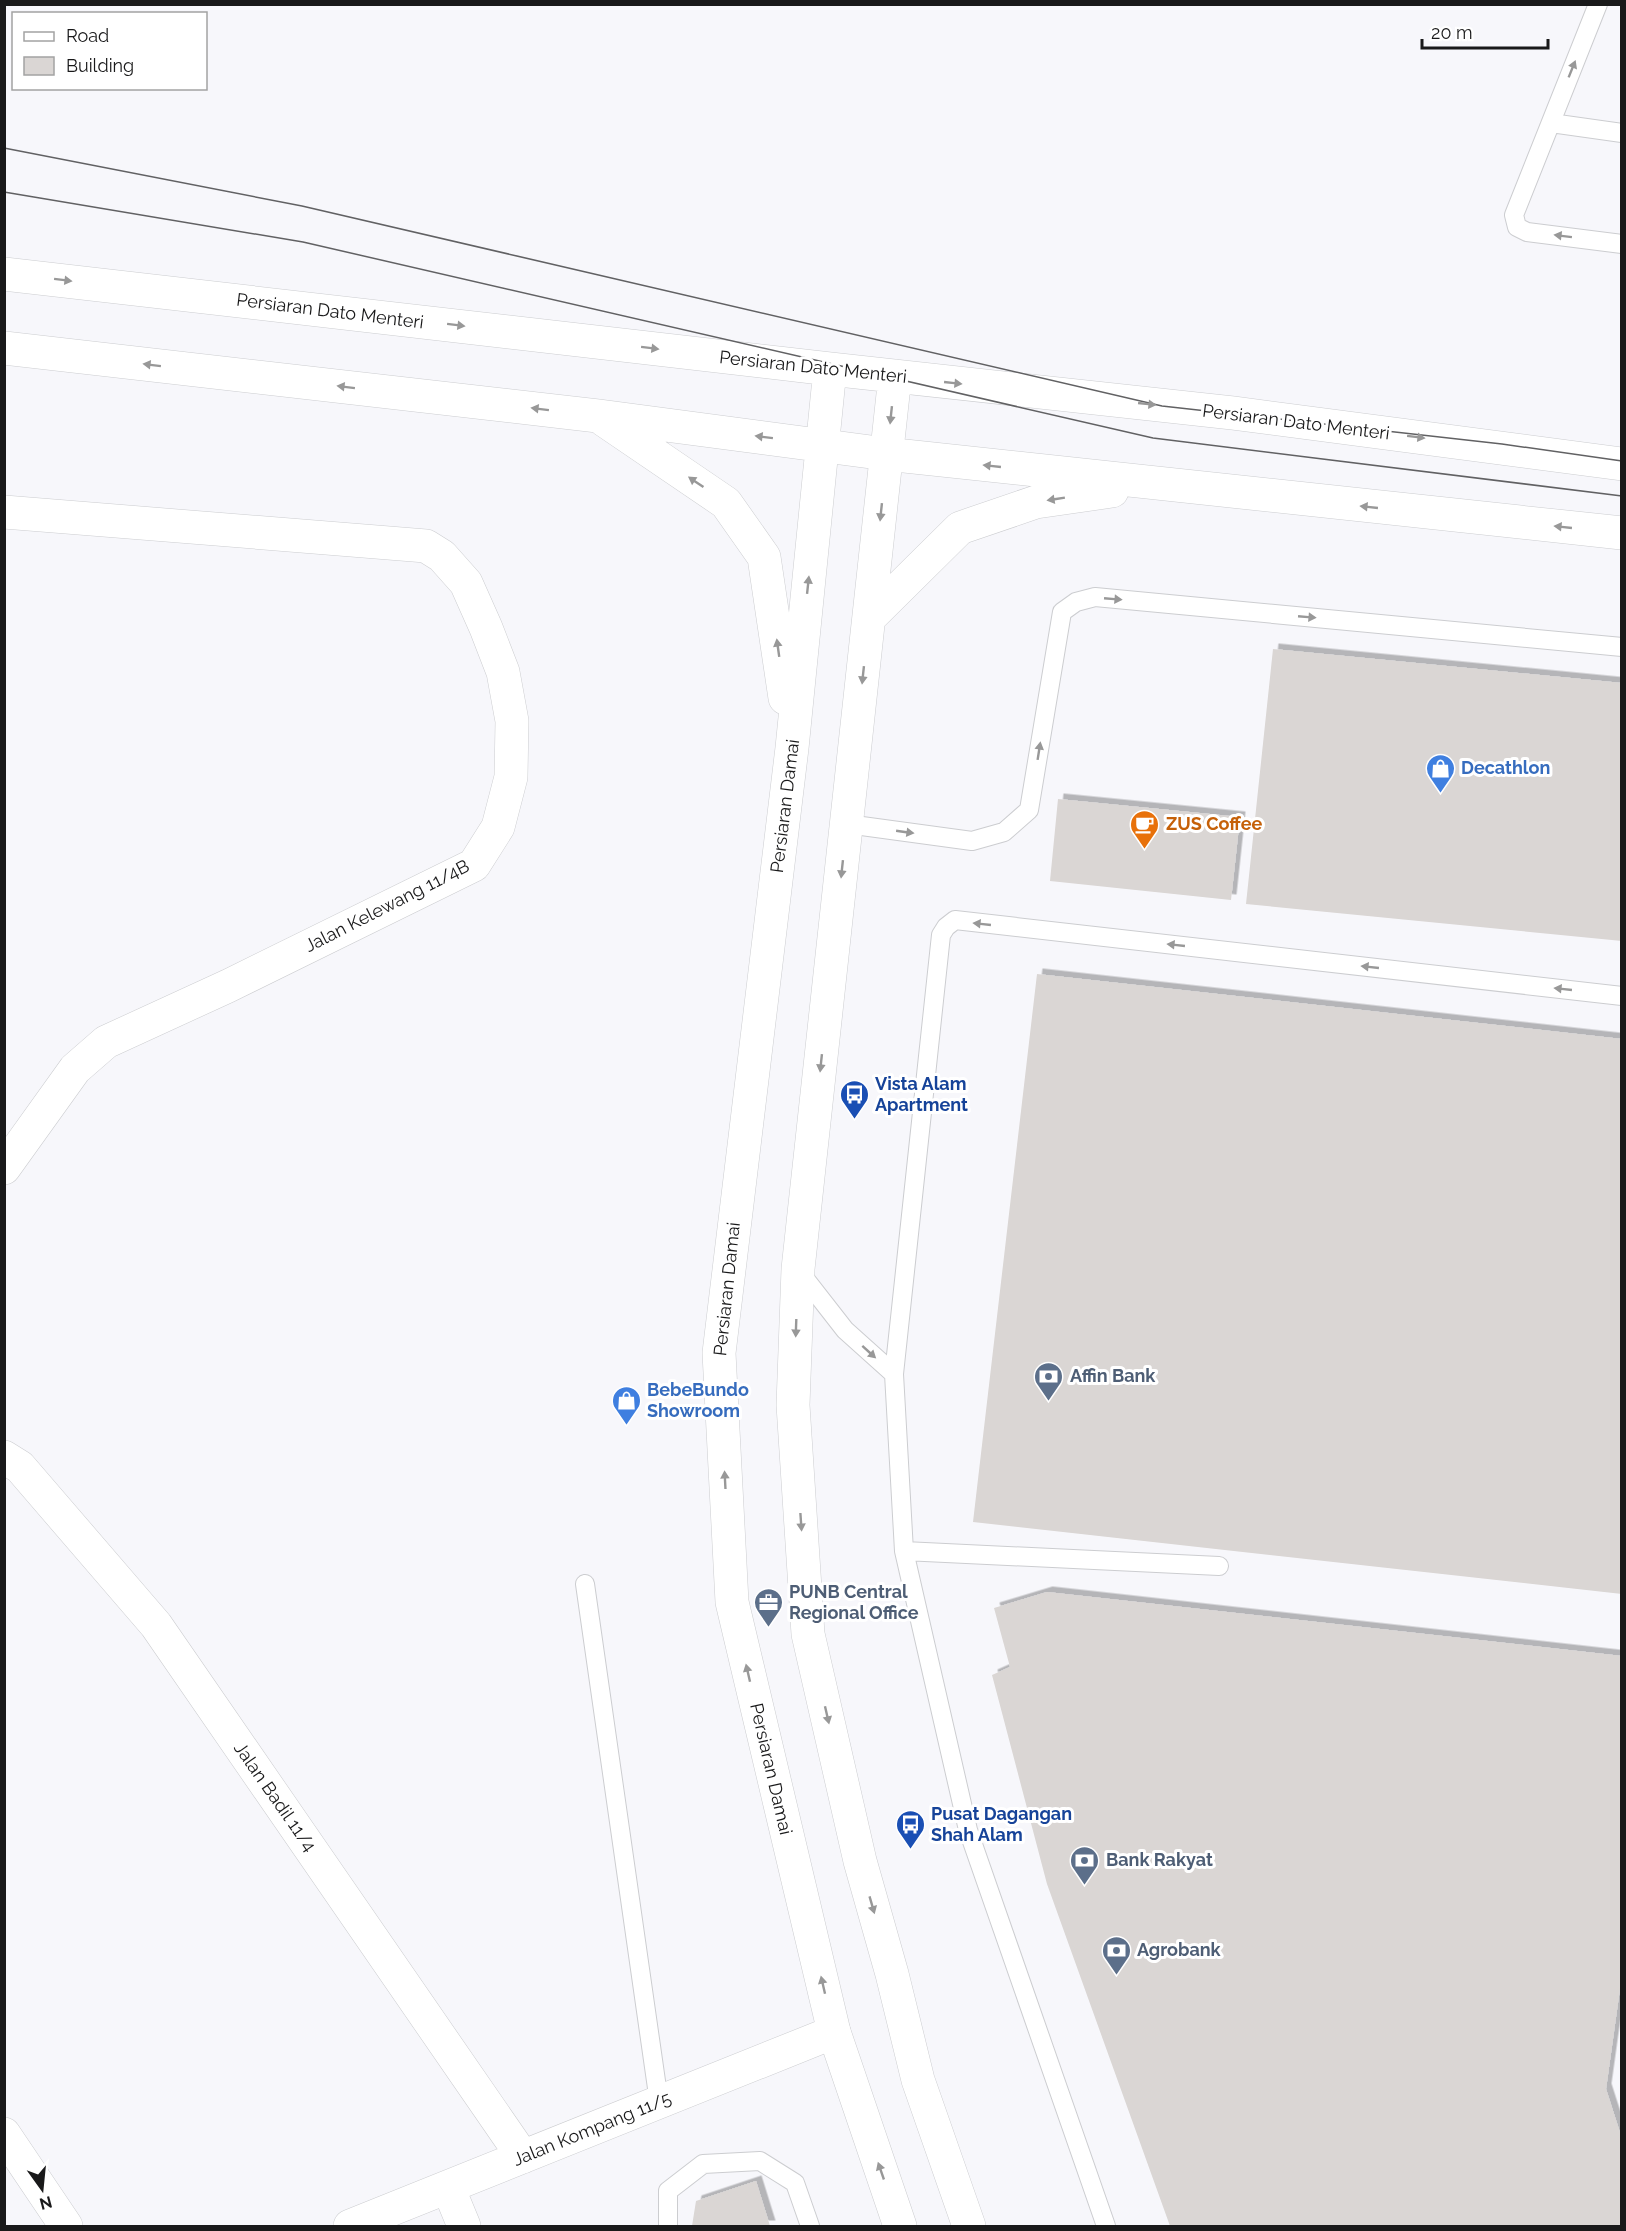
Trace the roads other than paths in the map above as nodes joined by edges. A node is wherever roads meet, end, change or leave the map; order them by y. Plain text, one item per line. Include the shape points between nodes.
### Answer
1 (1598, 4) edge
2 (1551, 123) junction
3 (1622, 133) edge
4 (1622, 244) edge
5 (4, 274) edge
6 (4, 348) edge
7 (830, 369) junction
8 (895, 376) junction
9 (598, 416) junction
10 (822, 445) junction
11 (886, 454) junction
12 (1622, 464) edge
13 (1155, 484) junction
14 (4, 512) edge
15 (1622, 533) edge
16 (870, 617) junction
17 (1622, 647) edge
18 (792, 748) junction
19 (847, 824) junction
20 (1622, 996) edge
21 (4, 1168) edge
22 (798, 1269) junction
23 (894, 1374) junction
24 (4, 1457) edge
25 (904, 1551) junction
26 (1219, 1566) dead end
27 (585, 1584) dead end
28 (834, 2032) junction
29 (659, 2102) junction
30 (4, 2134) edge
31 (523, 2157) junction
32 (448, 2187) junction
33 (66, 2226) edge
34 (350, 2226) edge
35 (464, 2226) edge
36 (668, 2226) edge
37 (810, 2226) edge
38 (900, 2226) edge
39 (969, 2226) edge
40 (1106, 2226) edge

2 -> 1 lane
2 - 3 lane
4 -> 2 lane via 1527,232 1517,227 1514,215
5 -> 7 main road, Persiaran Dato Menteri
9 -> 6 main road
7 - 8 main road, Persiaran Dato Menteri
7 - 10 main road, Persiaran Damai
8 -> 11 main road
8 -> 12 main road, Persiaran Dato Menteri via 1233,413
10 -> 9 main road
18 -> 9 main road via 764,557 726,503
10 - 11 main road
18 -> 10 main road, Persiaran Damai
13 -> 11 main road
11 -> 16 main road
15 -> 13 main road
13 -> 16 main road via 1036,502 960,528
14 - 21 main road, Jalan Kelewang 11/4B via 426,546 442,556 466,583 503,672 512,721 511,777 506,797 498,827 474,865 106,1042 75,1070
16 -> 19 main road
19 -> 17 lane via 972,841 1005,832 1029,810 1062,612 1076,602 1095,597
28 -> 18 main road, Persiaran Damai via 732,1602 718,1353
19 -> 22 main road
20 -> 23 lane via 955,920 940,935
22 -> 23 lane via 845,1330
22 -> 39 main road via 793,1405 808,1634 860,1861 918,2080
23 - 25 lane
24 - 31 main road, Jalan Badil 11/4 via 20,1467 156,1625
25 - 26 lane
25 - 40 lane via 968,1830
27 - 29 lane
28 - 29 main road, Jalan Kompang 11/5
38 -> 28 main road, Persiaran Damai
29 - 31 main road, Jalan Kompang 11/5
30 - 33 main road
31 - 32 main road, Jalan Kompang 11/5
32 - 34 main road, Jalan Kompang 11/5
32 - 35 main road
36 - 37 lane via 668,2191 703,2164 760,2161 795,2183

